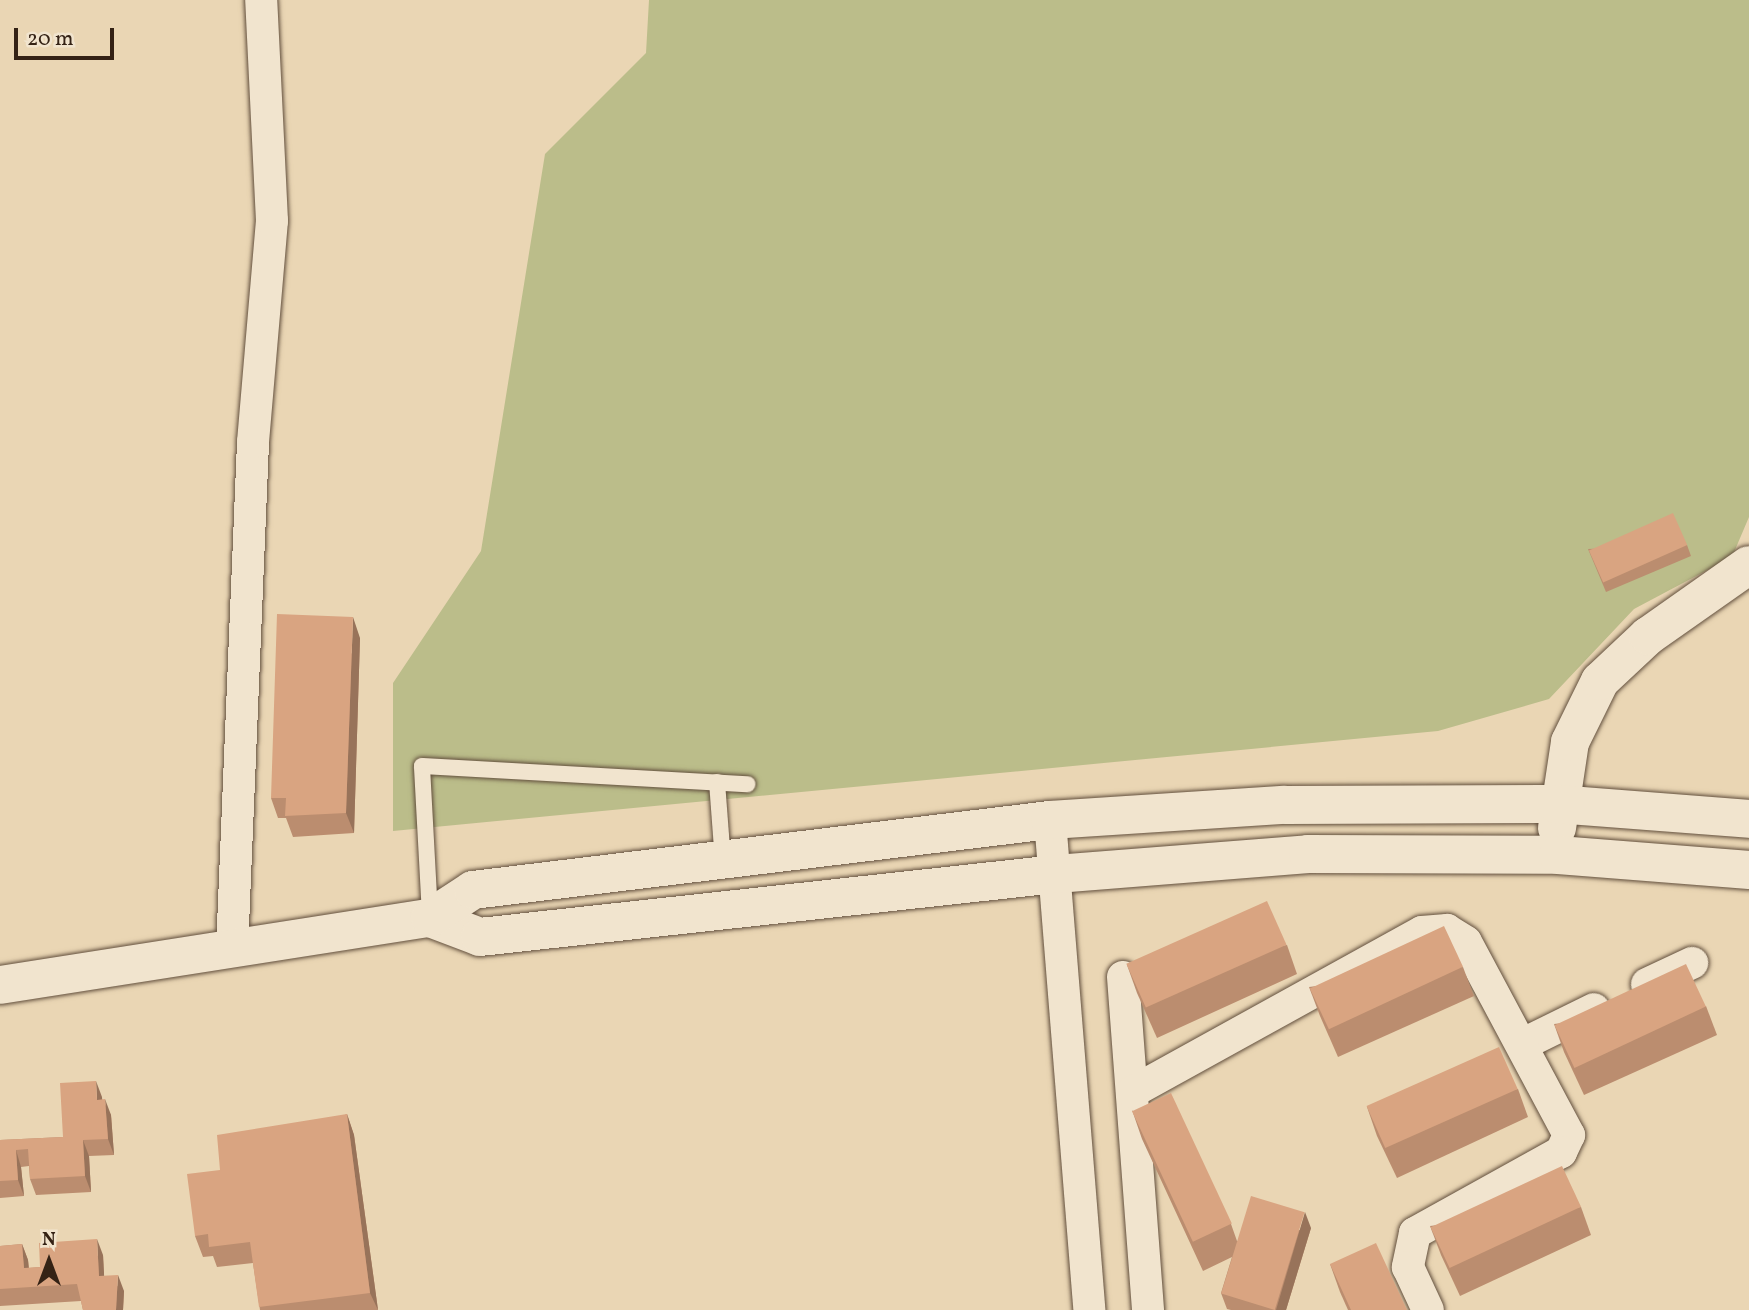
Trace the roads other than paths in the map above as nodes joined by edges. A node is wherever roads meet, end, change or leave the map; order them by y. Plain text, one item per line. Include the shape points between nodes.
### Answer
1 (261, 0) edge
2 (1749, 565) edge
3 (717, 782) junction
4 (748, 784) dead end
5 (1556, 804) junction
6 (1749, 819) edge
7 (1051, 820) junction
8 (1558, 855) junction
9 (723, 861) junction
10 (1749, 870) edge
11 (1056, 874) junction
12 (430, 918) junction
13 (232, 950) junction
14 (1692, 963) dead end
15 (1123, 977) dead end
16 (0, 985) edge
17 (1523, 1044) junction
18 (1132, 1092) junction
19 (1089, 1310) edge
20 (1148, 1310) edge
21 (1428, 1310) edge

1 - 13 street via 272,221 253,442
2 - 5 main road via 1648,636 1600,681 1570,742
3 - 4 lane
3 - 9 lane
3 - 12 lane via 422,766
5 - 6 main road
5 - 7 main road via 1285,805
5 - 8 main road
7 - 9 main road
7 - 11 street
8 - 10 main road
8 - 11 main road via 1308,854
9 - 12 main road via 473,890
11 - 12 main road via 480,937
11 - 19 street
12 - 13 main road
13 - 16 main road
14 - 17 street
15 - 18 street
17 - 18 street via 1466,942 1447,930 1422,932
17 - 21 street via 1569,1135 1561,1152 1415,1233 1408,1267
18 - 20 street

